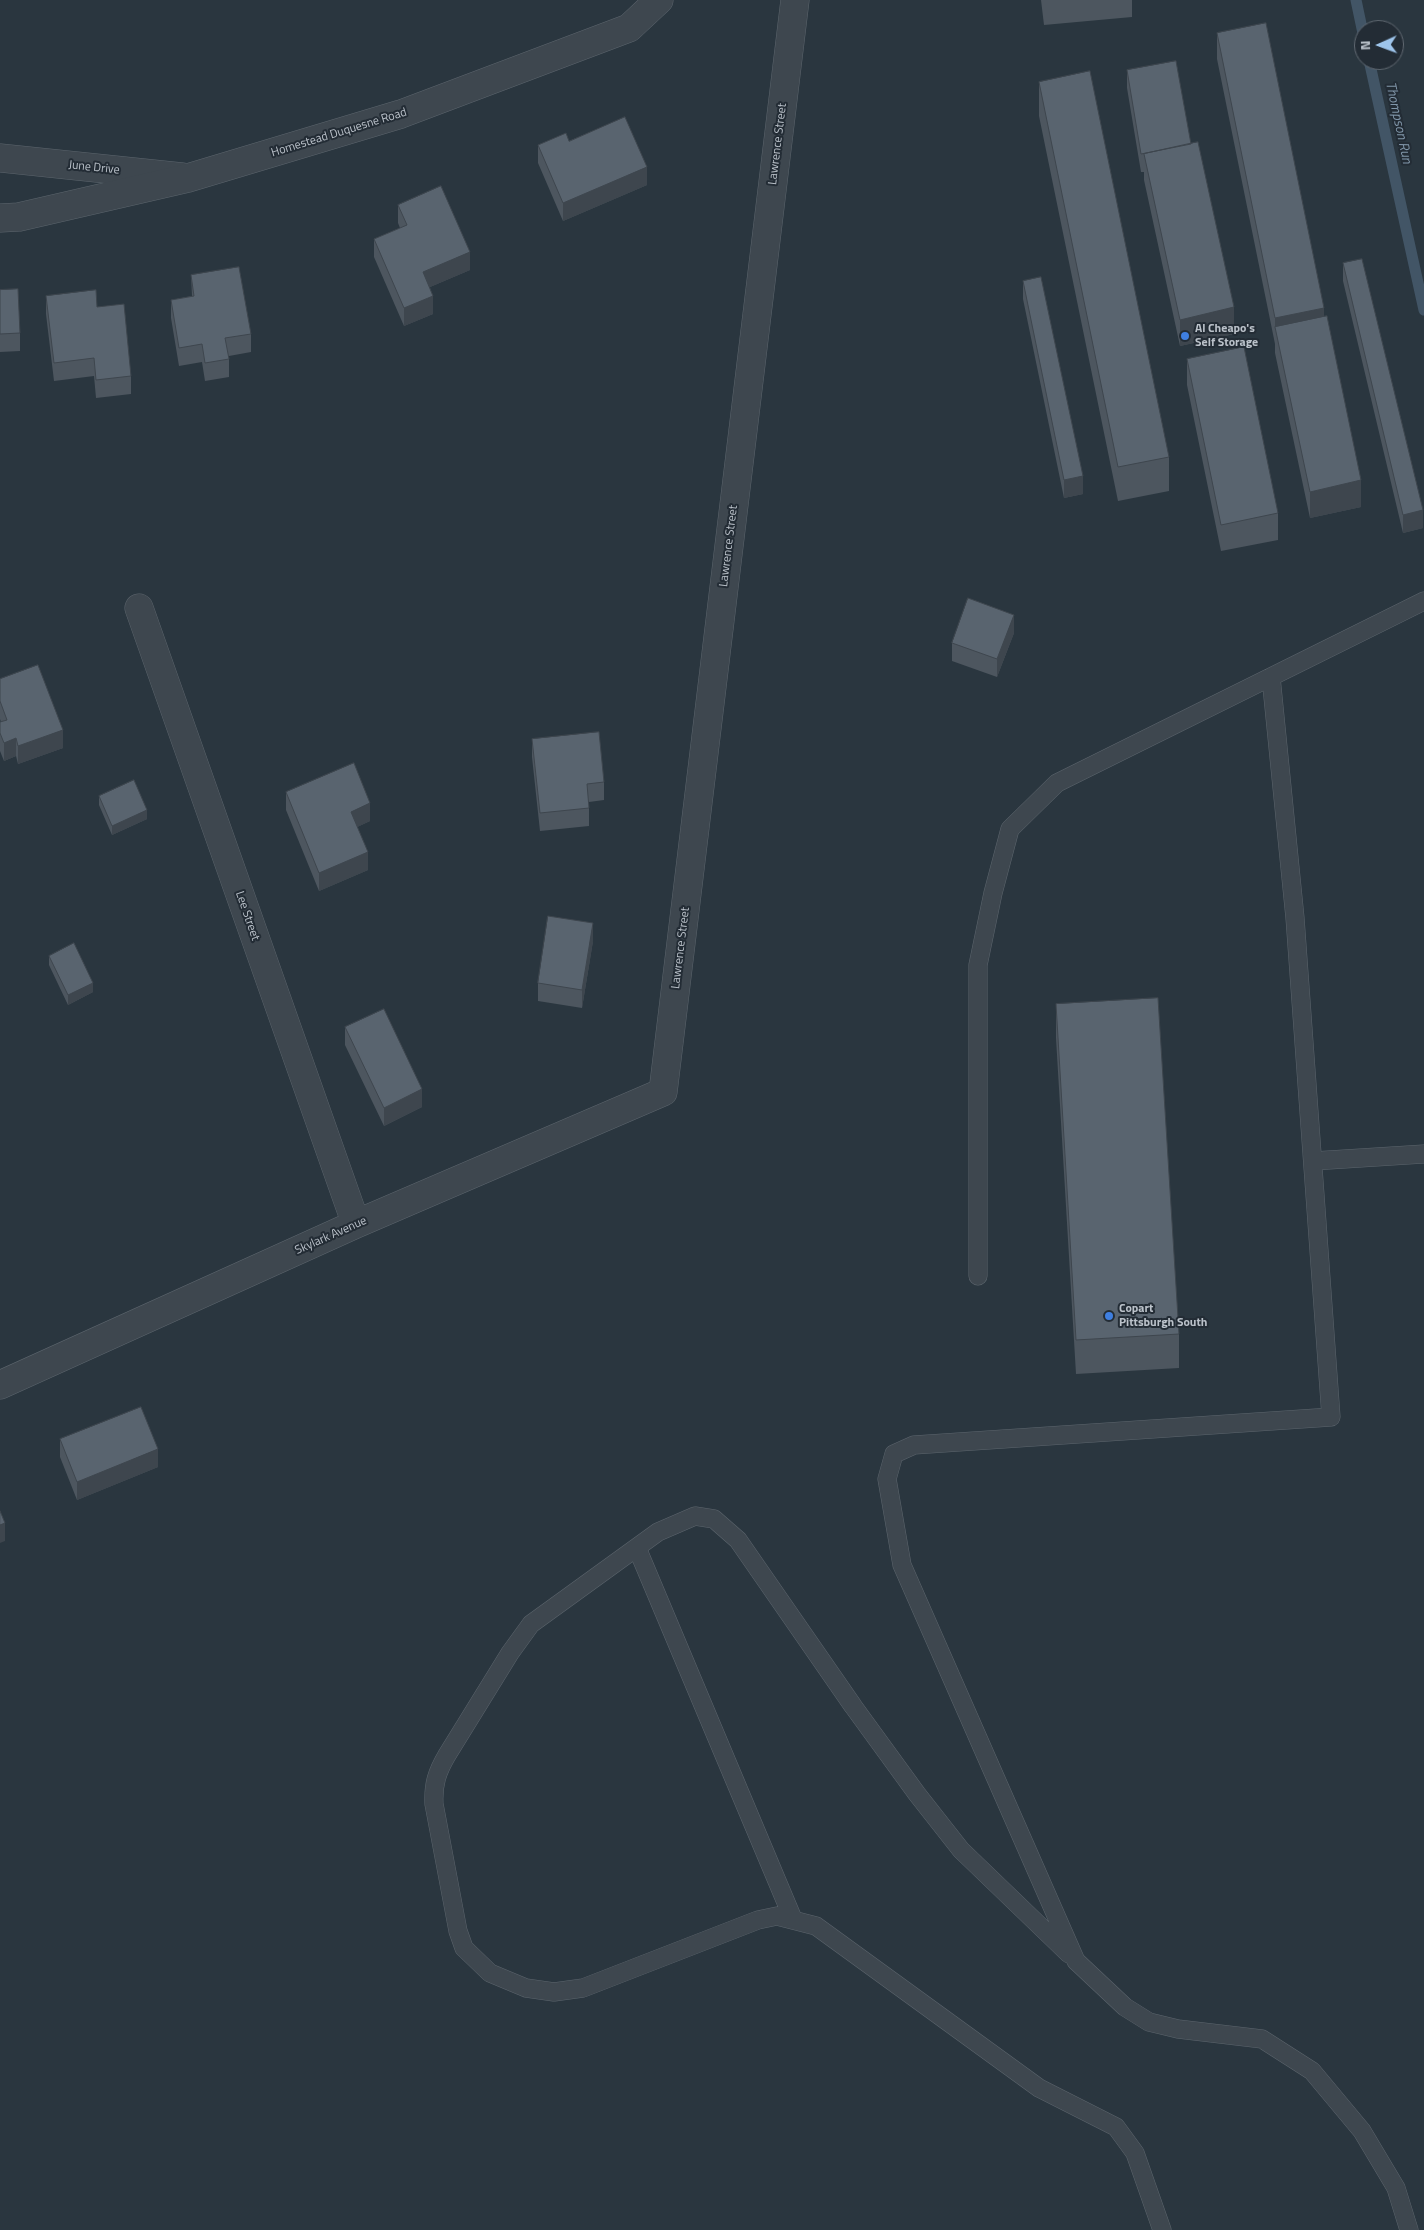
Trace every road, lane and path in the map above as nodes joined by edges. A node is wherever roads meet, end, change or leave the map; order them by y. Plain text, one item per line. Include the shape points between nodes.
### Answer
1 (659, 0) edge
2 (795, 0) edge
3 (0, 158) edge
4 (188, 178) junction
5 (0, 218) edge
6 (1424, 601) edge
7 (138, 608) dead end
8 (1271, 677) junction
9 (664, 1092) joint
10 (1424, 1154) edge
11 (1313, 1160) junction
12 (356, 1224) junction
13 (978, 1276) dead end
14 (0, 1385) edge
15 (637, 1548) junction
16 (794, 1920) junction
17 (1076, 1962) junction
18 (1162, 2230) edge
19 (1409, 2230) edge

1 - 4 street, Homestead Duquesne Road via 629,28 401,114
2 - 9 street, Lawrence Street
3 - 4 street, June Drive
4 - 5 street, Homestead Duquesne Road via 19,217
6 - 8 lane
7 - 12 street, Lee Street
8 - 11 lane via 1296,918
8 - 13 lane via 1057,783 1010,829 978,965
9 - 12 street, Skylark Avenue
10 - 11 lane
11 - 17 lane via 1331,1417 914,1445 894,1454 891,1462 887,1479 902,1565
12 - 14 street, Skylark Avenue
15 - 16 lane
15 - 16 lane via 531,1624 438,1771 433,1787 434,1804 464,1948 490,1973 526,1988 554,1992 583,1988 758,1920 777,1916
15 - 17 lane via 658,1532 695,1516 714,1519 738,1540 858,1714 961,1850
16 - 18 lane via 816,1926 1039,2088 1116,2126 1134,2153
17 - 19 lane via 1124,2007 1149,2022 1178,2029 1262,2039 1312,2071 1362,2131 1396,2188

